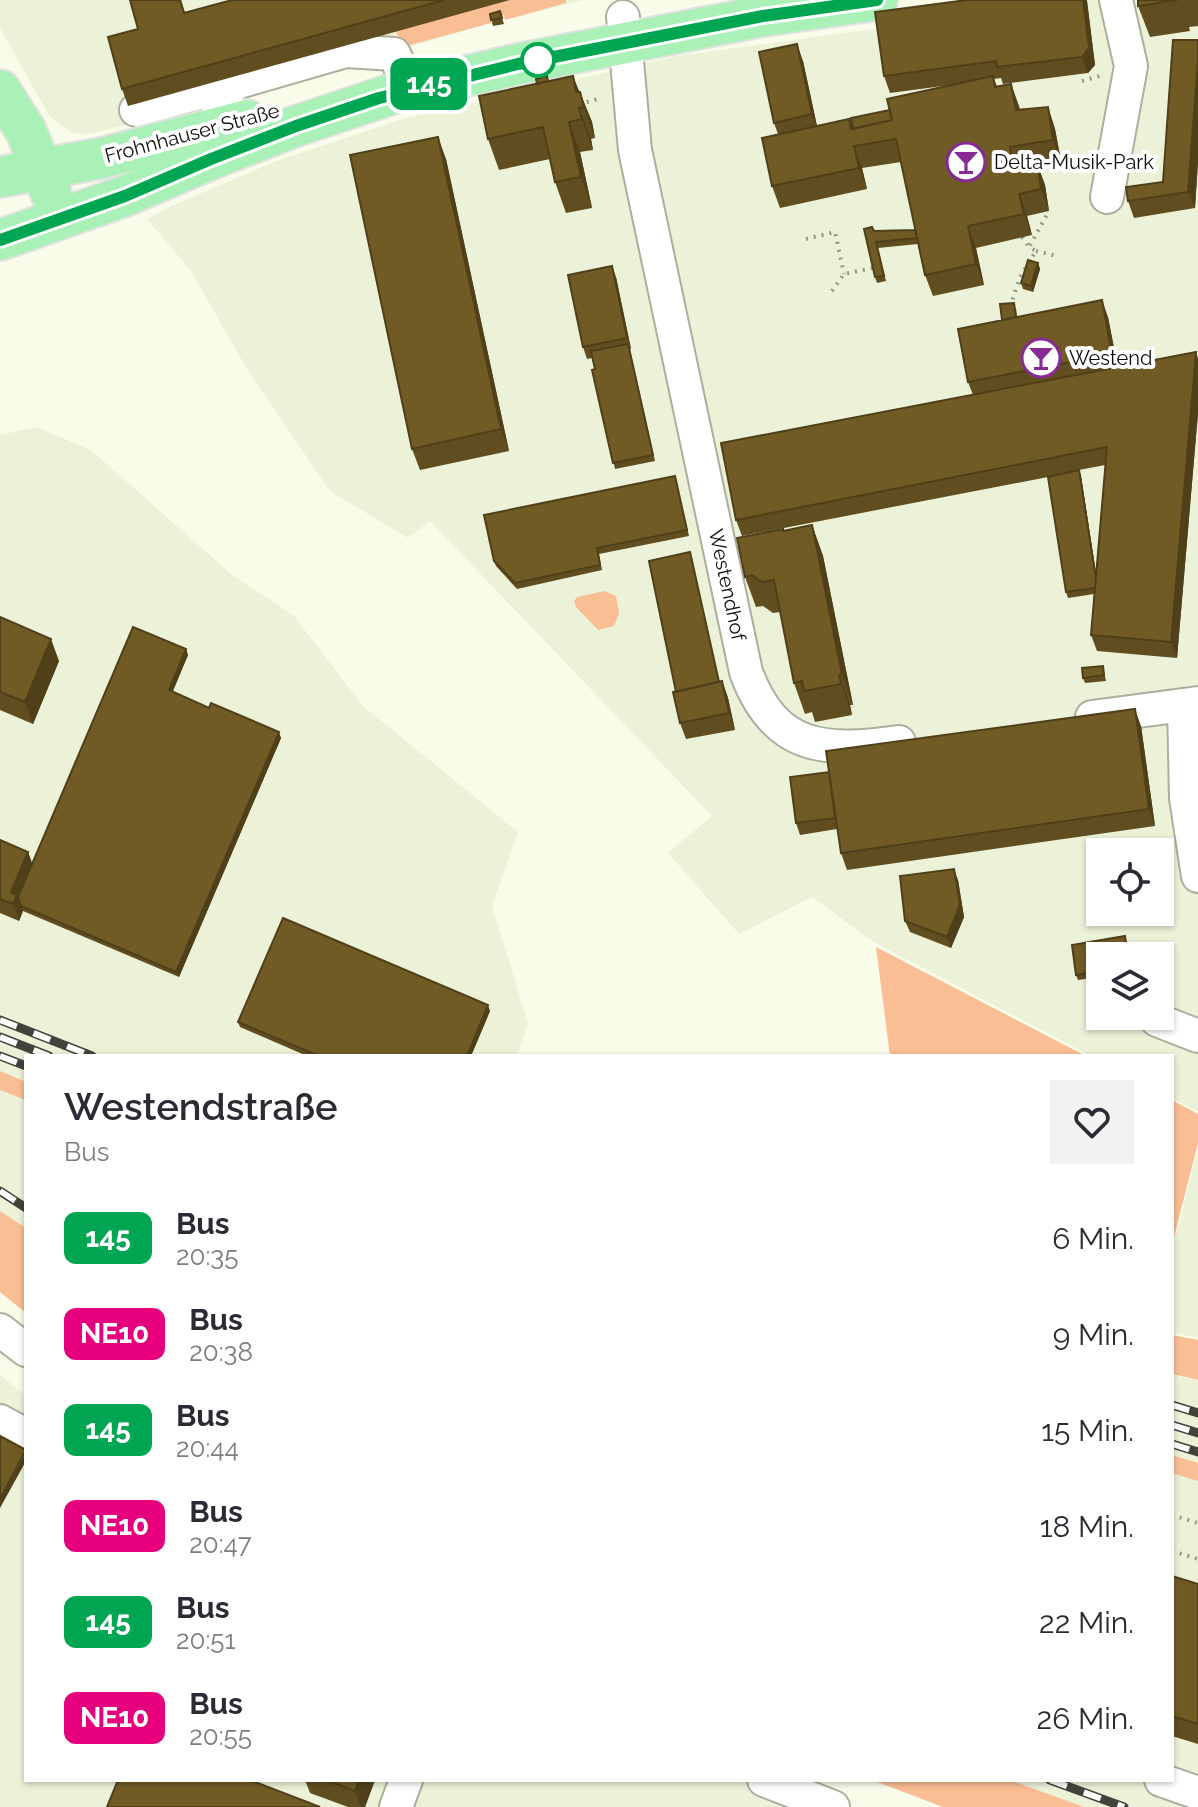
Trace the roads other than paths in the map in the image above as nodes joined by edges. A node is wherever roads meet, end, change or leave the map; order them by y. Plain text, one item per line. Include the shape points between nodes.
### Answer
1 (707, 0) edge
2 (877, 0) edge
3 (1116, 0) edge
4 (762, 8) edge
5 (624, 30) junction
6 (402, 71) junction
7 (232, 80) junction
8 (0, 90) edge
9 (136, 110) dead end
10 (211, 131) junction
11 (42, 171) junction
12 (0, 177) edge
13 (0, 192) edge
14 (1107, 197) dead end
15 (61, 219) junction
16 (0, 240) edge
17 (1191, 704) edge
18 (1062, 721) edge
19 (925, 739) edge
20 (1198, 876) edge
21 (1174, 1027) edge
22 (1198, 1036) edge
23 (0, 1330) edge
24 (24, 1348) edge
25 (0, 1421) edge
26 (24, 1434) edge
27 (405, 1782) edge
28 (772, 1782) edge
29 (1167, 1782) edge
30 (1198, 1793) edge
31 (825, 1796) edge
32 (396, 1807) edge

1 - 5 main road, Frohnhauser Straße
2 - 4 main road, Frohnhauser Straße
3 - 14 street via 1131,66
4 - 5 main road, Frohnhauser Straße
5 - 6 main road, Frohnhauser Straße via 520,40
5 - 15 main road, Frohnhauser Straße via 360,104
5 - 19 street, Westendhof via 635,150 755,697 784,729 820,745 864,747
6 - 7 street via 394,54 346,51
6 - 10 main road, Frohnhauser Straße
7 - 9 street
7 - 10 street
8 - 11 main road via 22,123
10 - 11 main road, Frohnhauser Straße
11 - 12 main road, Frohnhauser Straße
11 - 15 main road
13 - 15 main road
15 - 16 main road, Frohnhauser Straße
17 - 18 street
17 - 20 street via 1186,798
21 - 22 street
23 - 24 street
25 - 26 street
27 - 32 street
28 - 31 street
29 - 30 street

